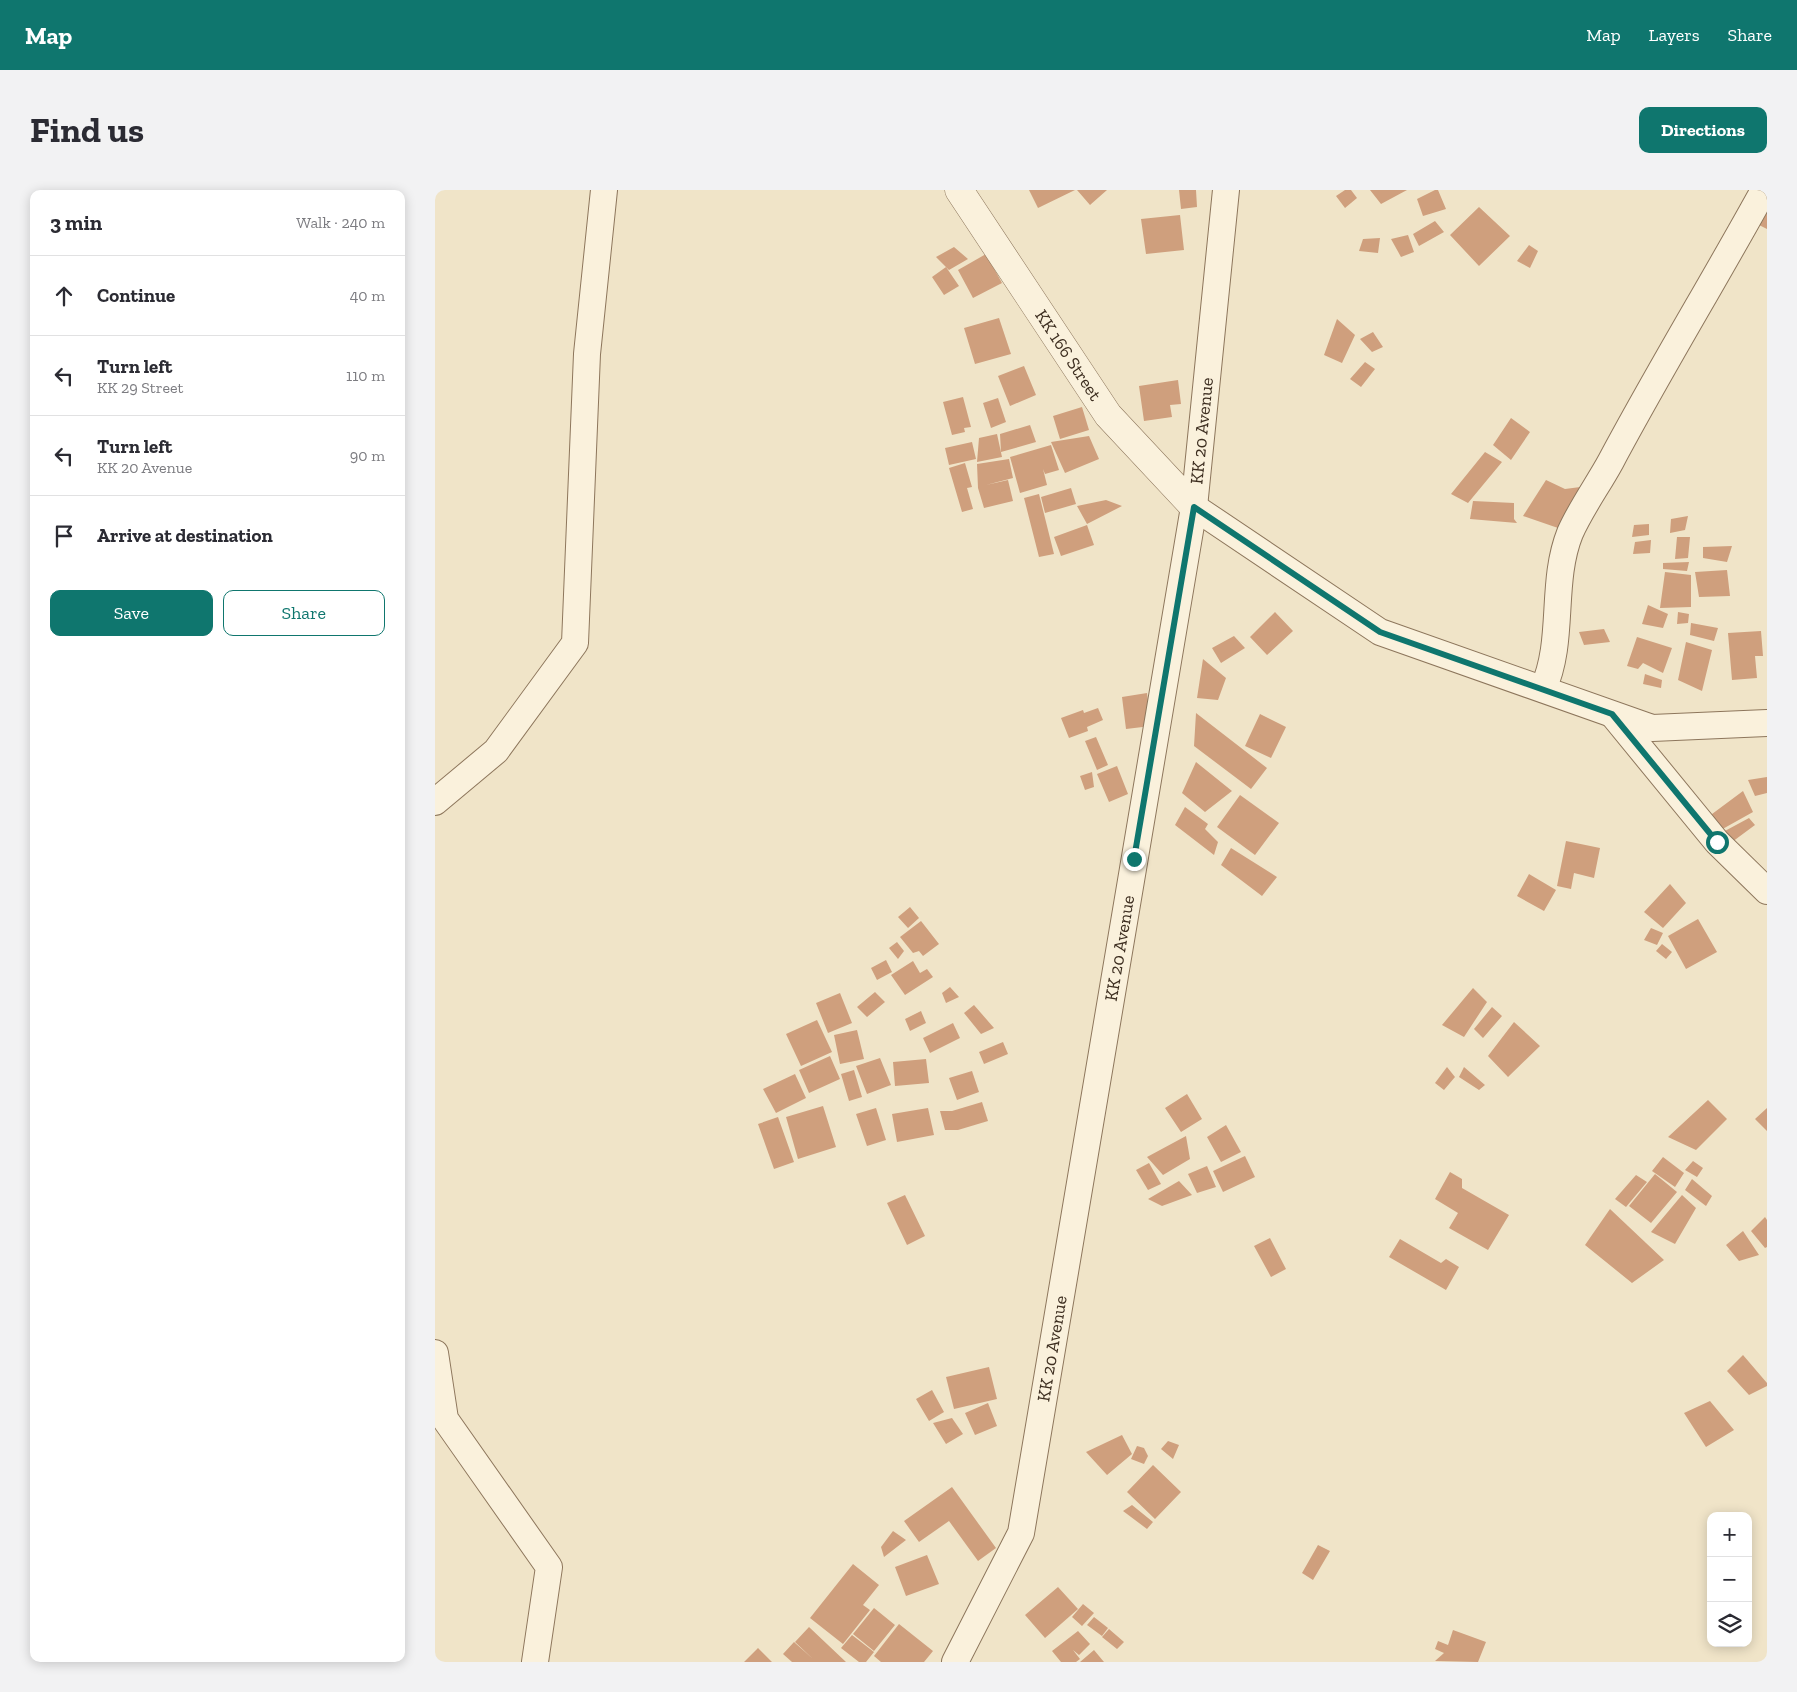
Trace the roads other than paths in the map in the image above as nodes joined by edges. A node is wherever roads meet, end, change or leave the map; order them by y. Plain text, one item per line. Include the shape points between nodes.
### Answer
1 (604, 190) edge
2 (959, 190) edge
3 (1226, 190) edge
4 (1764, 190) edge
5 (1194, 507) junction
6 (1543, 689) junction
7 (1612, 714) junction
8 (1767, 722) edge
9 (435, 802) edge
10 (1767, 891) edge
11 (435, 1353) edge
12 (535, 1662) edge
13 (955, 1662) edge

1 - 9 street via 587,354 575,643 496,751
2 - 5 street, KK 166 Street via 1108,415
3 - 5 street, KK 20 Avenue
4 - 6 street via 1710,289 1660,369 1570,534 1558,582 1556,625 1548,677
5 - 6 street via 1380,632
5 - 13 street, KK 20 Avenue via 1021,1533
6 - 7 street
7 - 8 street via 1652,728
7 - 10 street via 1717,842
11 - 12 street via 445,1419 549,1567

